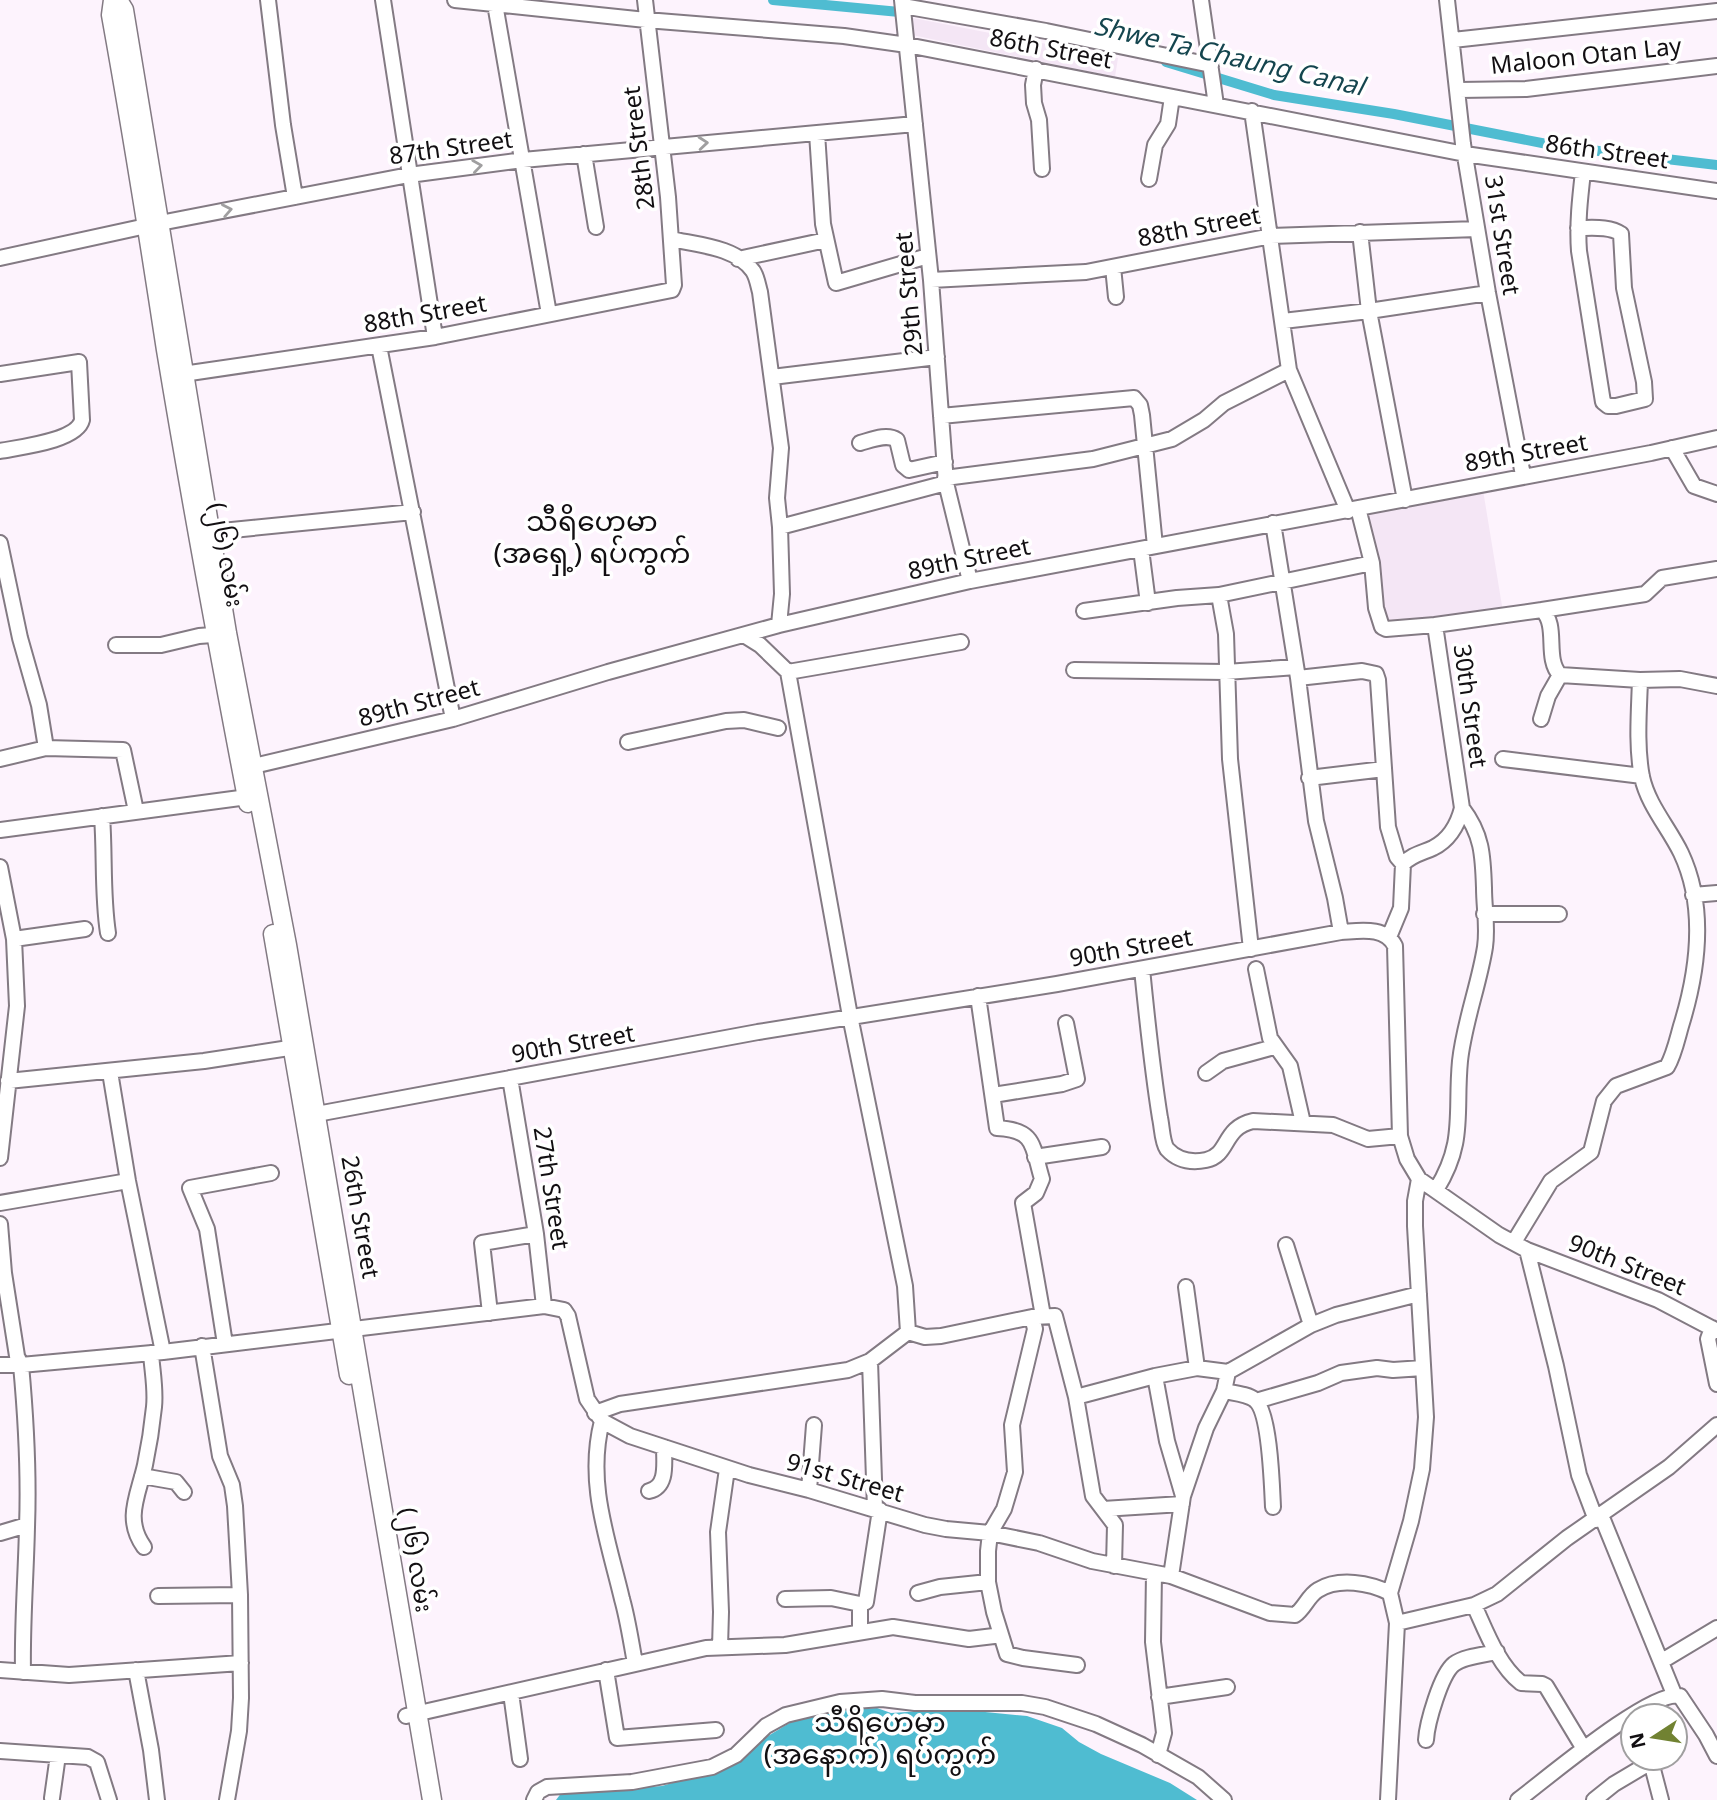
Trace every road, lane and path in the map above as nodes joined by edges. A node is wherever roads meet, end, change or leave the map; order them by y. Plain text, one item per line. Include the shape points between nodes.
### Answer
1 (115, 0) edge
2 (268, 0) edge
3 (383, 0) edge
4 (454, 0) edge
5 (1201, 0) edge
6 (1447, 0) edge
7 (645, 2) edge
8 (495, 4) junction
9 (902, 4) edge
10 (1717, 11) edge
11 (646, 20) junction
12 (907, 39) junction
13 (1453, 40) junction
14 (1717, 66) edge
15 (1211, 68) junction
16 (1036, 69) junction
17 (1459, 90) junction
18 (1172, 97) junction
19 (1216, 101) junction
20 (1252, 111) junction
21 (915, 124) junction
22 (817, 133) junction
23 (662, 147) junction
24 (1464, 149) junction
25 (584, 154) junction
26 (523, 160) junction
27 (1042, 169) dead end
28 (1583, 172) junction
29 (409, 175) junction
30 (1149, 179) dead end
31 (1717, 191) edge
32 (295, 197) junction
33 (154, 224) junction
34 (596, 227) dead end
35 (1578, 228) junction
36 (1477, 229) junction
37 (1360, 232) junction
38 (1271, 236) junction
39 (671, 239) junction
40 (826, 240) junction
41 (928, 256) junction
42 (0, 258) edge
43 (738, 259) junction
44 (1113, 267) junction
45 (931, 280) junction
46 (672, 290) joint
47 (1488, 293) junction
48 (1116, 297) dead end
49 (1369, 311) junction
50 (549, 314) junction
51 (1283, 321) junction
52 (435, 337) junction
53 (379, 346) junction
54 (937, 357) junction
55 (1289, 370) junction
56 (0, 374) edge
57 (183, 374) junction
58 (772, 377) junction
59 (941, 416) junction
60 (1717, 438) edge
61 (860, 443) dead end
62 (1146, 447) junction
63 (1672, 448) junction
64 (0, 451) edge
65 (944, 462) junction
66 (1523, 475) junction
67 (946, 480) junction
68 (1717, 494) edge
69 (1405, 500) junction
70 (1353, 509) junction
71 (413, 512) junction
72 (1273, 523) junction
73 (780, 527) junction
74 (204, 533) junction
75 (0, 543) edge
76 (1148, 547) junction
77 (1372, 563) junction
78 (1717, 569) edge
79 (970, 582) junction
80 (1282, 583) junction
81 (1219, 595) junction
82 (1148, 603) junction
83 (1542, 610) junction
84 (1084, 611) dead end
85 (779, 625) junction
86 (1435, 625) junction
87 (221, 634) junction
88 (744, 635) junction
89 (961, 642) dead end
90 (116, 645) dead end
91 (1073, 670) dead end
92 (789, 672) junction
93 (1226, 672) junction
94 (1297, 672) junction
95 (1560, 675) junction
96 (1640, 680) junction
97 (1717, 686) edge
98 (453, 719) junction
99 (1541, 719) dead end
100 (778, 728) dead end
101 (628, 742) dead end
102 (46, 748) junction
103 (0, 759) edge
104 (1503, 759) dead end
105 (246, 767) junction
106 (1384, 769) junction
107 (1642, 776) junction
108 (1309, 778) junction
109 (252, 796) junction
110 (1462, 808) junction
111 (136, 811) junction
112 (102, 816) junction
113 (0, 830) edge
114 (1403, 864) junction
115 (0, 867) edge
116 (1717, 893) edge
117 (1693, 895) junction
118 (1484, 914) junction
119 (1559, 914) dead end
120 (85, 929) dead end
121 (1340, 932) junction
122 (108, 933) dead end
123 (1389, 937) junction
124 (14, 939) junction
125 (1251, 949) junction
126 (1142, 968) junction
127 (1256, 969) dead end
128 (978, 996) junction
129 (850, 1016) junction
130 (1066, 1023) dead end
131 (298, 1047) junction
132 (1275, 1047) junction
133 (110, 1072) junction
134 (1206, 1073) dead end
135 (510, 1078) junction
136 (8, 1081) junction
137 (993, 1095) junction
138 (311, 1115) junction
139 (1303, 1123) junction
140 (1400, 1136) junction
141 (1101, 1147) dead end
142 (1035, 1157) junction
143 (0, 1158) edge
144 (271, 1173) dead end
145 (1419, 1179) junction
146 (128, 1181) junction
147 (1436, 1190) junction
148 (0, 1203) edge
149 (0, 1224) edge
150 (536, 1234) junction
151 (1286, 1245) dead end
152 (1520, 1246) junction
153 (2, 1273) edge
154 (1186, 1287) dead end
155 (1419, 1294) junction
156 (544, 1306) junction
157 (491, 1313) junction
158 (1038, 1316) junction
159 (1311, 1325) junction
160 (348, 1329) junction
161 (1715, 1329) edge
162 (908, 1332) junction
163 (225, 1344) junction
164 (202, 1346) junction
165 (157, 1352) junction
166 (870, 1361) junction
167 (0, 1365) edge
168 (21, 1365) junction
169 (1197, 1368) junction
170 (1423, 1368) junction
171 (1228, 1372) junction
172 (1155, 1376) junction
173 (1717, 1384) edge
174 (1224, 1391) junction
175 (1076, 1397) junction
176 (1256, 1401) junction
177 (598, 1417) junction
178 (814, 1425) dead end
179 (1717, 1425) edge
180 (664, 1447) junction
181 (727, 1469) junction
182 (142, 1476) junction
183 (809, 1490) junction
184 (649, 1491) dead end
185 (184, 1492) dead end
186 (1183, 1500) junction
187 (1273, 1507) dead end
188 (1103, 1509) junction
189 (878, 1510) junction
190 (1599, 1517) junction
191 (27, 1525) junction
192 (0, 1533) edge
193 (990, 1533) junction
194 (144, 1547) dead end
195 (1114, 1566) junction
196 (1154, 1573) junction
197 (1171, 1576) junction
198 (988, 1582) junction
199 (918, 1593) dead end
200 (1390, 1593) junction
201 (240, 1595) junction
202 (158, 1597) dead end
203 (785, 1599) dead end
204 (860, 1604) junction
205 (1474, 1605) junction
206 (1397, 1623) junction
207 (1717, 1628) edge
208 (860, 1631) junction
209 (1000, 1632) junction
210 (720, 1647) junction
211 (1497, 1652) junction
212 (1662, 1661) junction
213 (241, 1663) junction
214 (635, 1663) junction
215 (1077, 1665) dead end
216 (0, 1670) edge
217 (135, 1670) junction
218 (606, 1670) junction
219 (23, 1672) junction
220 (1227, 1688) dead end
221 (511, 1693) junction
222 (1674, 1694) junction
223 (1159, 1697) junction
224 (1655, 1702) edge
225 (411, 1715) junction
226 (1619, 1726) edge
227 (716, 1730) dead end
228 (1426, 1740) dead end
229 (1584, 1749) junction
230 (0, 1751) edge
231 (58, 1755) junction
232 (1157, 1755) junction
233 (1717, 1756) edge
234 (520, 1759) dead end
235 (1632, 1772) edge
236 (1654, 1772) edge
237 (52, 1798) dead end
238 (109, 1800) edge
239 (157, 1800) edge
240 (228, 1800) edge
241 (421, 1800) edge
242 (432, 1800) edge
243 (534, 1800) edge
244 (1224, 1800) edge
245 (1388, 1800) edge
246 (1518, 1800) edge
247 (1594, 1800) edge
248 (1661, 1800) edge

1 - 33 main road, (၂၆) လမ်း via 124,10
2 - 32 street
3 - 29 street
4 - 8 street, 86th Street
5 - 15 street
6 - 13 street, 31st Street
7 - 11 street, 28th Street
8 - 11 street, 86th Street
8 - 26 street
9 - 12 street, 29th Street
9 - 15 street
10 - 13 street
11 - 12 street, 86th Street
11 - 23 street, 28th Street
12 - 16 street, 86th Street
12 - 21 street, 29th Street
13 - 17 street, 31st Street
14 - 17 street, Maloon Otan Lay via 1526,89
15 - 19 street
16 - 18 street, 86th Street
16 - 27 street via 1034,103
17 - 24 street, 31st Street
18 - 19 street, 86th Street
18 - 30 street
19 - 20 street, 86th Street
20 - 24 street, 86th Street
20 - 38 street, 30th Street
21 - 22 street, 87th Street
21 - 41 street, 29th Street
23 -> 22 street, 87th Street
22 - 40 street
23 - 25 street, 87th Street
23 - 39 street, 28th Street
24 - 28 street, 86th Street
24 - 36 street, 31st Street
25 - 26 street, 87th Street
25 - 34 street
29 -> 26 street, 87th Street
26 - 50 street
28 - 31 street, 86th Street
28 - 35 street
29 - 32 street, 87th Street
29 - 52 street
33 -> 32 street, 87th Street
33 - 42 street, 87th Street
33 - 57 main road, (၂၆) လမ်း
33 - 74 main road, (၂၆) လမ်း
35 - 35 street via 1603,401 1616,406 1645,399 1624,288 1621,234 1606,228
36 - 37 street, 88th Street
36 - 47 street, 31st Street
37 - 38 street, 88th Street
37 - 49 street
38 - 44 street, 88th Street
38 - 51 street, 30th Street
39 - 43 street via 722,250
39 - 46 street, 28th Street
40 - 41 street via 836,283
40 - 43 street
41 - 45 street, 29th Street
43 - 58 street via 756,278
44 - 45 street, 88th Street
44 - 48 street
45 - 54 street, 29th Street
46 - 50 street, 88th Street
47 - 49 street
47 - 66 street, 31st Street
49 - 51 street
49 - 69 street
50 - 52 street, 88th Street
51 - 55 street, 30th Street
52 - 53 street, 88th Street
53 - 57 street, 88th Street
53 - 71 street
54 - 58 street
54 - 59 street, 29th Street
55 - 62 street via 1224,403 1172,439
55 - 70 street, 30th Street
56 - 64 street via 79,362 82,420 71,434
57 - 74 main road, (၂၆) လမ်း
58 - 73 street via 782,448 776,498
59 - 62 street via 1134,398 1140,405
59 - 65 street, 29th Street
60 - 63 street, 89th Street
61 - 65 street via 894,437 909,470
62 - 67 street
62 - 76 street
63 - 66 street, 89th Street
63 - 68 street via 1694,486
65 - 67 street, 29th Street
66 - 69 street, 89th Street
67 - 73 street
67 - 79 street, 29th Street
69 - 70 street, 89th Street
70 - 72 street, 89th Street
70 - 77 street, 30th Street
71 - 74 street
71 - 98 street
72 - 76 street, 89th Street
72 - 80 street
73 - 85 street
74 - 87 main road, (၂၆) လမ်း
75 - 102 street
76 - 79 street, 89th Street
76 - 82 street
77 - 80 street
77 - 86 street, 30th Street via 1382,627
78 - 83 street via 1662,578 1646,594
79 - 85 street, 89th Street
80 - 81 street
80 - 94 street
81 - 82 street
81 - 93 street
82 - 84 street
83 - 86 street
83 - 95 street
85 - 88 street, 89th Street
86 - 110 street, 30th Street
87 - 90 street via 161,645
87 - 105 main road, (၂၆) လမ်း
88 - 92 street
88 - 98 street, 89th Street
89 - 92 street
91 - 93 street
92 - 129 street
93 - 94 street
93 - 125 street via 1231,772
94 - 106 street via 1376,674
94 - 108 street
95 - 96 street
95 - 99 street
96 - 97 street via 1680,679
96 - 107 street
98 - 105 street, 89th Street
100 - 101 street via 744,719
102 - 103 street
102 - 111 street via 123,750
104 - 107 street
105 - 109 main road, (၂၆) လမ်း
106 - 108 street
106 - 114 street via 1388,827
107 - 117 street via 1682,855
108 - 121 street
109 - 111 street
109 - 131 main road, (၂၆) လမ်း
110 - 114 street via 1457,826 1436,846
110 - 118 street via 1480,841
111 - 112 street
112 - 113 street
112 - 122 street
114 - 123 street via 1401,908
115 - 124 street
116 - 117 street
117 - 152 street via 1698,954 1670,1063 1609,1092 1591,1152 1551,1181
118 - 119 street
118 - 147 street via 1485,947 1460,1062 1458,1139
120 - 124 street
121 - 123 street, 90th Street via 1374,931
121 - 125 street, 90th Street
123 - 140 street via 1397,959
124 - 136 street via 17,1006
125 - 126 street, 90th Street
126 - 128 street, 90th Street
126 - 139 street via 1151,1064 1166,1147 1180,1160 1206,1160 1222,1150 1233,1130 1243,1124
127 - 132 street
128 - 129 street, 90th Street
128 - 137 street
129 - 135 street, 90th Street
129 - 162 street via 905,1286
130 - 137 street via 1077,1079
131 - 133 street
131 - 138 main road, (၂၆) လမ်း
132 - 134 street via 1223,1061
132 - 139 street via 1290,1066
133 - 136 street
133 - 146 street
135 - 138 street, 90th Street
135 - 150 street, 27th Street
136 - 143 street
137 - 142 street via 997,1128 1016,1129 1030,1138
138 - 160 main road, 26th Street
139 - 140 street via 1333,1125 1368,1139
140 - 145 street
141 - 142 street
142 - 158 street via 1042,1179 1036,1193 1023,1203
144 - 163 street via 190,1188 207,1229
145 - 147 street, 90th Street
145 - 155 street via 1415,1226
146 - 148 street
146 - 165 street
147 - 152 street, 90th Street
149 - 153 street
150 - 156 street, 27th Street
150 - 157 street via 482,1243
151 - 159 street
152 - 161 street, 90th Street via 1658,1300
152 - 190 street via 1556,1366 1579,1475
153 - 168 street
154 - 169 street
155 - 159 street
155 - 170 street
156 - 157 street
156 - 177 street via 566,1313 583,1387
157 - 160 street
158 - 162 street via 941,1336
158 - 175 street via 1057,1318
158 - 193 street via 1012,1425 1015,1472 1004,1509
159 - 171 street
160 - 163 street
160 - 225 main road, (၂၆) လမ်း
161 - 173 street via 1708,1339
162 - 166 street
163 - 164 street
164 - 165 street
164 - 201 street via 220,1456 232,1485
165 - 168 street
165 - 182 street via 155,1402
166 - 177 street via 823,1375 620,1404
166 - 189 street
167 - 168 street
168 - 191 street via 28,1458
169 - 171 street
169 - 172 street
170 - 176 street via 1341,1373
170 - 200 street via 1422,1469
171 - 174 street
172 - 175 street
172 - 186 street
174 - 176 street
174 - 186 street
175 - 188 street via 1093,1496
176 - 187 street via 1263,1413
177 - 180 street, 91st Street via 630,1436
177 - 214 street via 597,1492
178 - 183 street
179 - 190 street via 1670,1467
180 - 181 street, 91st Street
180 - 184 street via 661,1484
181 - 183 street, 91st Street
181 - 210 street via 718,1532
182 - 185 street via 176,1482
182 - 194 street via 133,1517 136,1536
183 - 189 street, 91st Street
186 - 188 street
186 - 197 street
188 - 195 street via 1115,1525
189 - 193 street, 91st Street via 946,1529
189 - 204 street via 866,1602
190 - 205 street via 1516,1581
190 - 212 street
191 - 192 street
191 - 219 street
193 - 195 street, 91st Street
193 - 198 street
195 - 196 street, 91st Street
196 - 197 street, 91st Street
196 - 223 street
197 - 200 street, 91st Street via 1279,1615 1294,1615 1326,1586 1361,1583
198 - 199 street
198 - 209 street
200 - 206 street
201 - 202 street
201 - 213 street
203 - 204 street via 831,1598
204 - 208 street
205 - 206 street
205 - 211 street
206 - 245 street
207 - 212 street
208 - 209 street via 893,1627 969,1639
208 - 210 street via 785,1645
209 - 215 street via 1004,1650 1012,1656
210 - 214 street
211 - 228 street via 1455,1663 1448,1671 1427,1721
211 - 229 street via 1518,1682 1546,1686
212 - 222 street
213 - 217 street
213 - 240 street via 239,1731
214 - 218 street
216 - 219 street
217 - 219 street via 69,1675
217 - 239 street
218 - 221 street
218 - 227 street via 617,1738
220 - 223 street
221 - 225 street
221 - 234 street
222 - 224 street
222 - 233 street via 1679,1694 1692,1712
223 - 232 street via 1164,1733
225 - 241 main road, (၂၆) လမ်း
225 - 242 main road, (၂၆) လမ်း
226 - 229 street
229 - 246 street
230 - 231 street
231 - 237 street
231 - 238 street via 97,1762
232 - 243 street via 1096,1724 1037,1706 864,1699 786,1715 766,1726 736,1755 712,1767 632,1782 547,1787
232 - 244 street via 1198,1777
235 - 247 street
236 - 248 street

